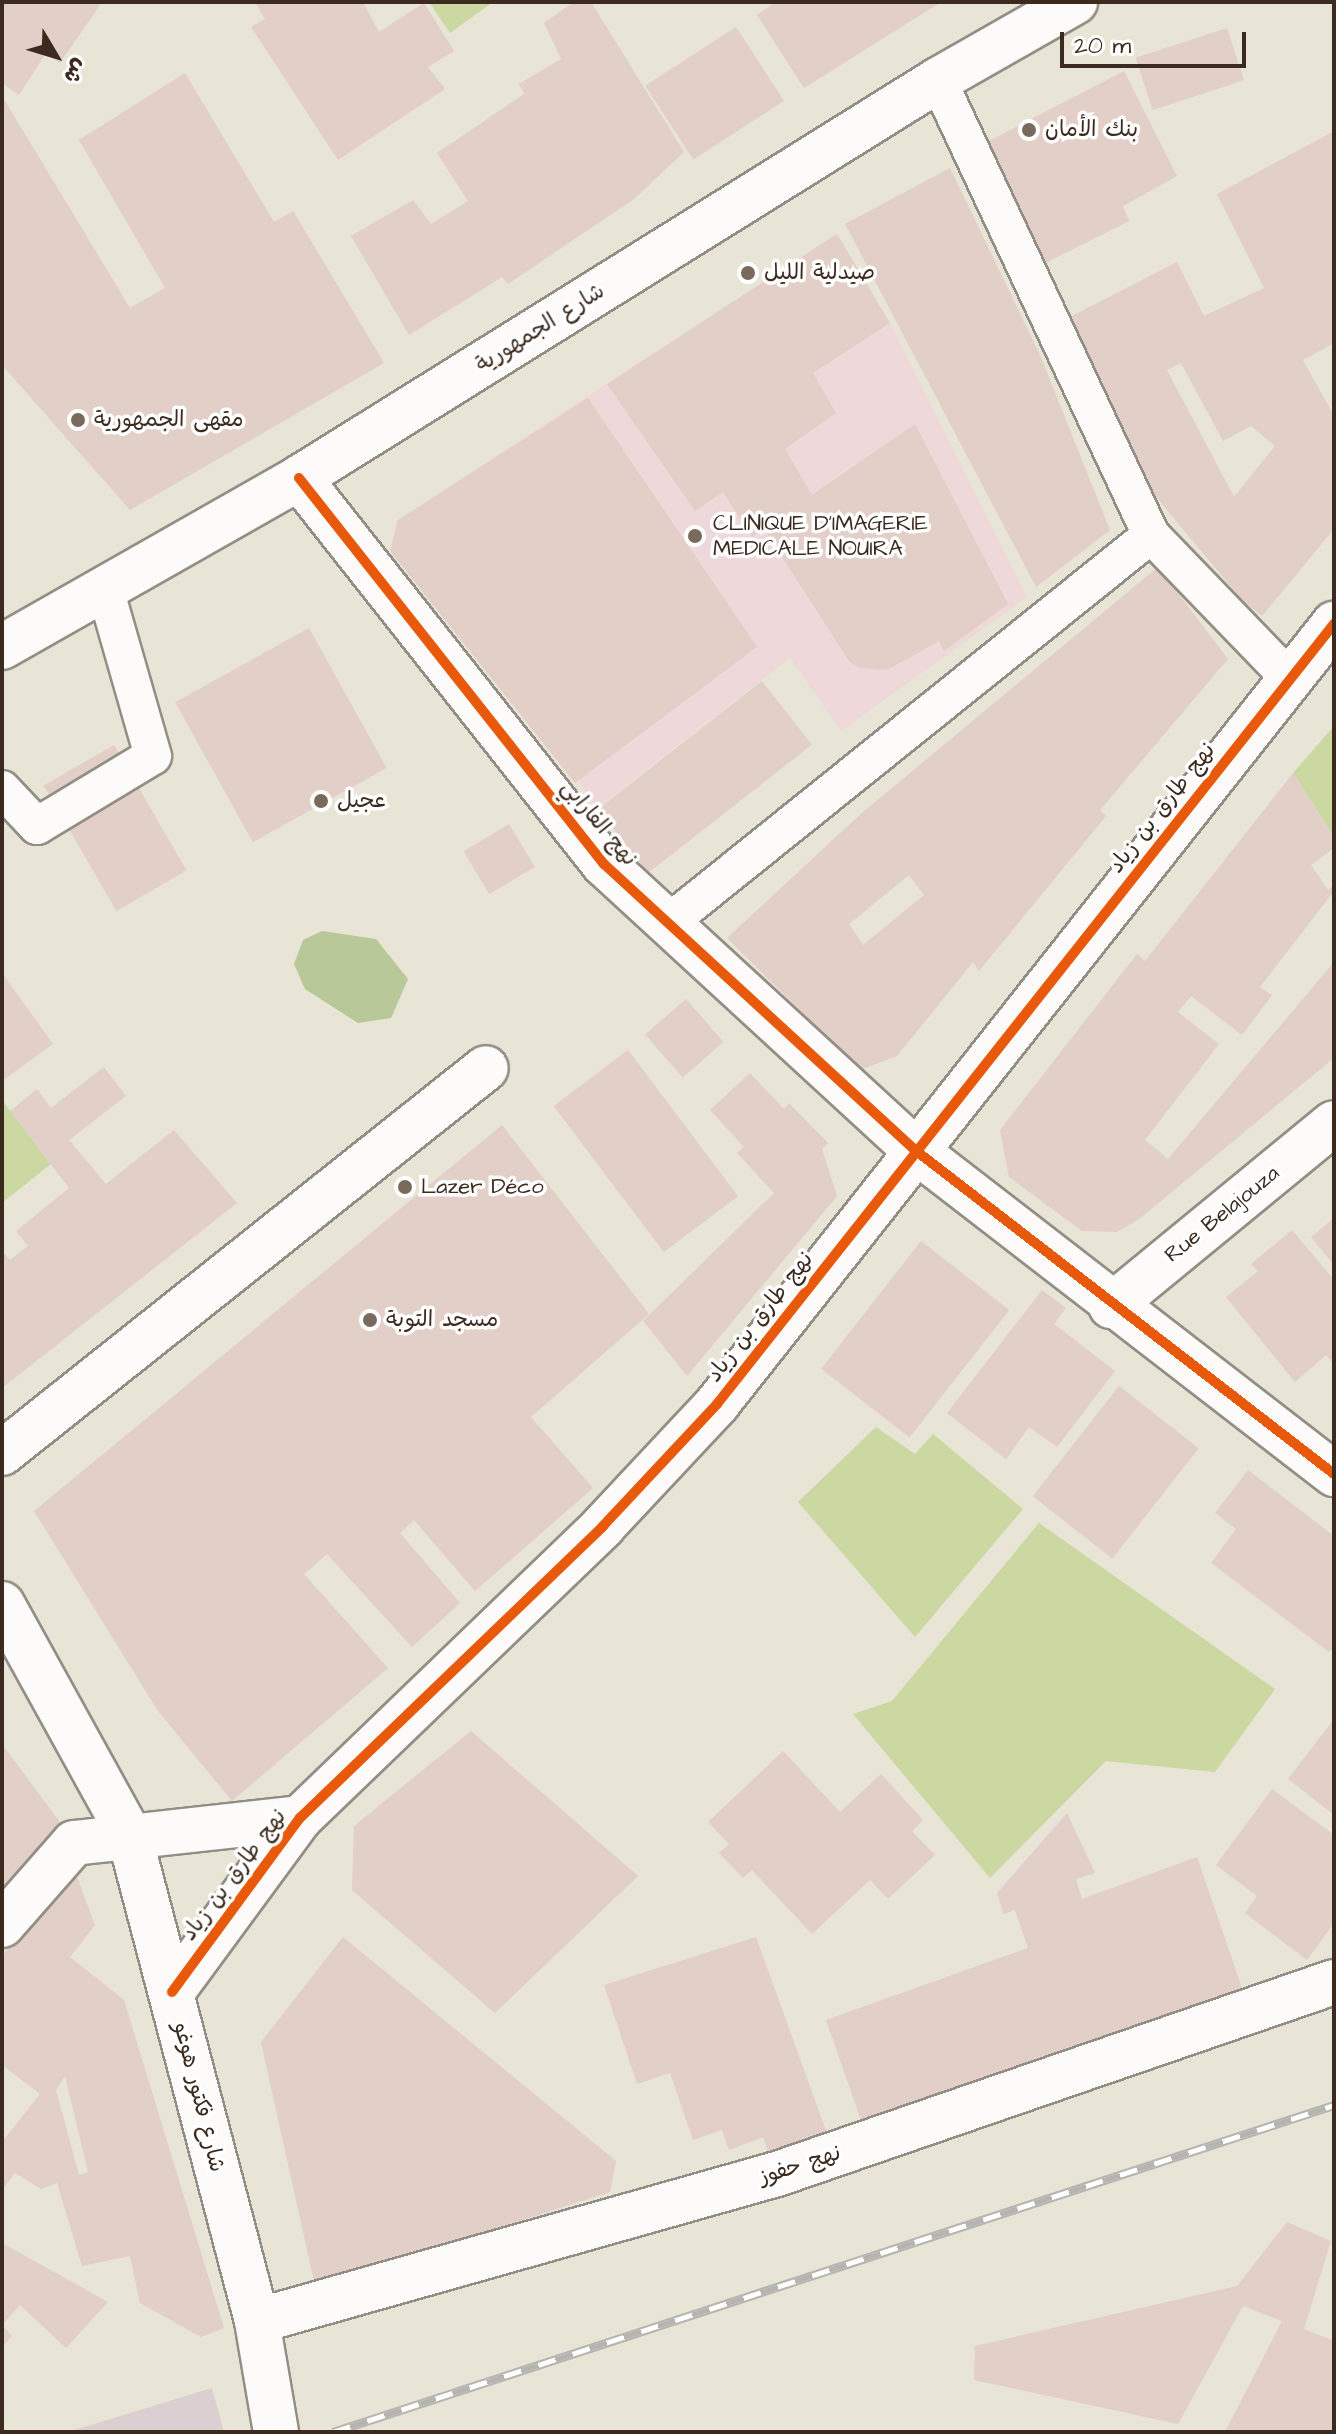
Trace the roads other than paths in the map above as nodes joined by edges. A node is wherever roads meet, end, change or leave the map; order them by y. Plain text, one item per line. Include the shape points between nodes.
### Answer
1 (1075, 2) edge
2 (938, 80) junction
3 (299, 478) junction
4 (1151, 535) junction
5 (105, 589) junction
6 (1334, 624) edge
7 (2, 647) edge
8 (1290, 679) junction
9 (2, 789) edge
10 (668, 923) junction
11 (486, 1068) dead end
12 (1334, 1123) edge
13 (915, 1150) junction
14 (1111, 1306) junction
15 (2, 1453) edge
16 (1334, 1474) edge
17 (2, 1604) edge
18 (300, 1818) junction
19 (129, 1834) junction
20 (2, 1925) edge
21 (1334, 1982) edge
22 (172, 1992) junction
23 (259, 2328) junction
24 (276, 2432) edge

1 - 2 street, شارع الجمهورية
2 - 3 street, شارع الجمهورية
2 - 4 lane
3 - 5 street, شارع الجمهورية
3 - 10 street, نهج الفارابي via 604,864
4 - 8 lane
4 - 10 lane
5 - 7 street, شارع الجمهورية
5 - 9 lane via 153,756 37,826
6 - 8 street, نهج طارق بن زياد
8 - 13 street, نهج طارق بن زياد
10 - 13 street, نهج الفارابي
11 - 15 street
12 - 14 street, Rue Belajouza
13 - 14 street, نهج الفارابي
13 - 18 street, نهج طارق بن زياد via 717,1404 603,1526
14 - 16 street, نهج الفارابي
17 - 19 street, شارع فكتور هوغو
18 - 19 street, نهج طارق بن زياد
18 - 22 street, نهج طارق بن زياد
19 - 20 street, نهج طارق بن زياد via 74,1843
19 - 22 street, شارع فكتور هوغو
21 - 23 street, نهج حفوز via 777,2174
22 - 23 street, شارع فكتور هوغو
23 - 24 street, شارع فكتور هوغو

